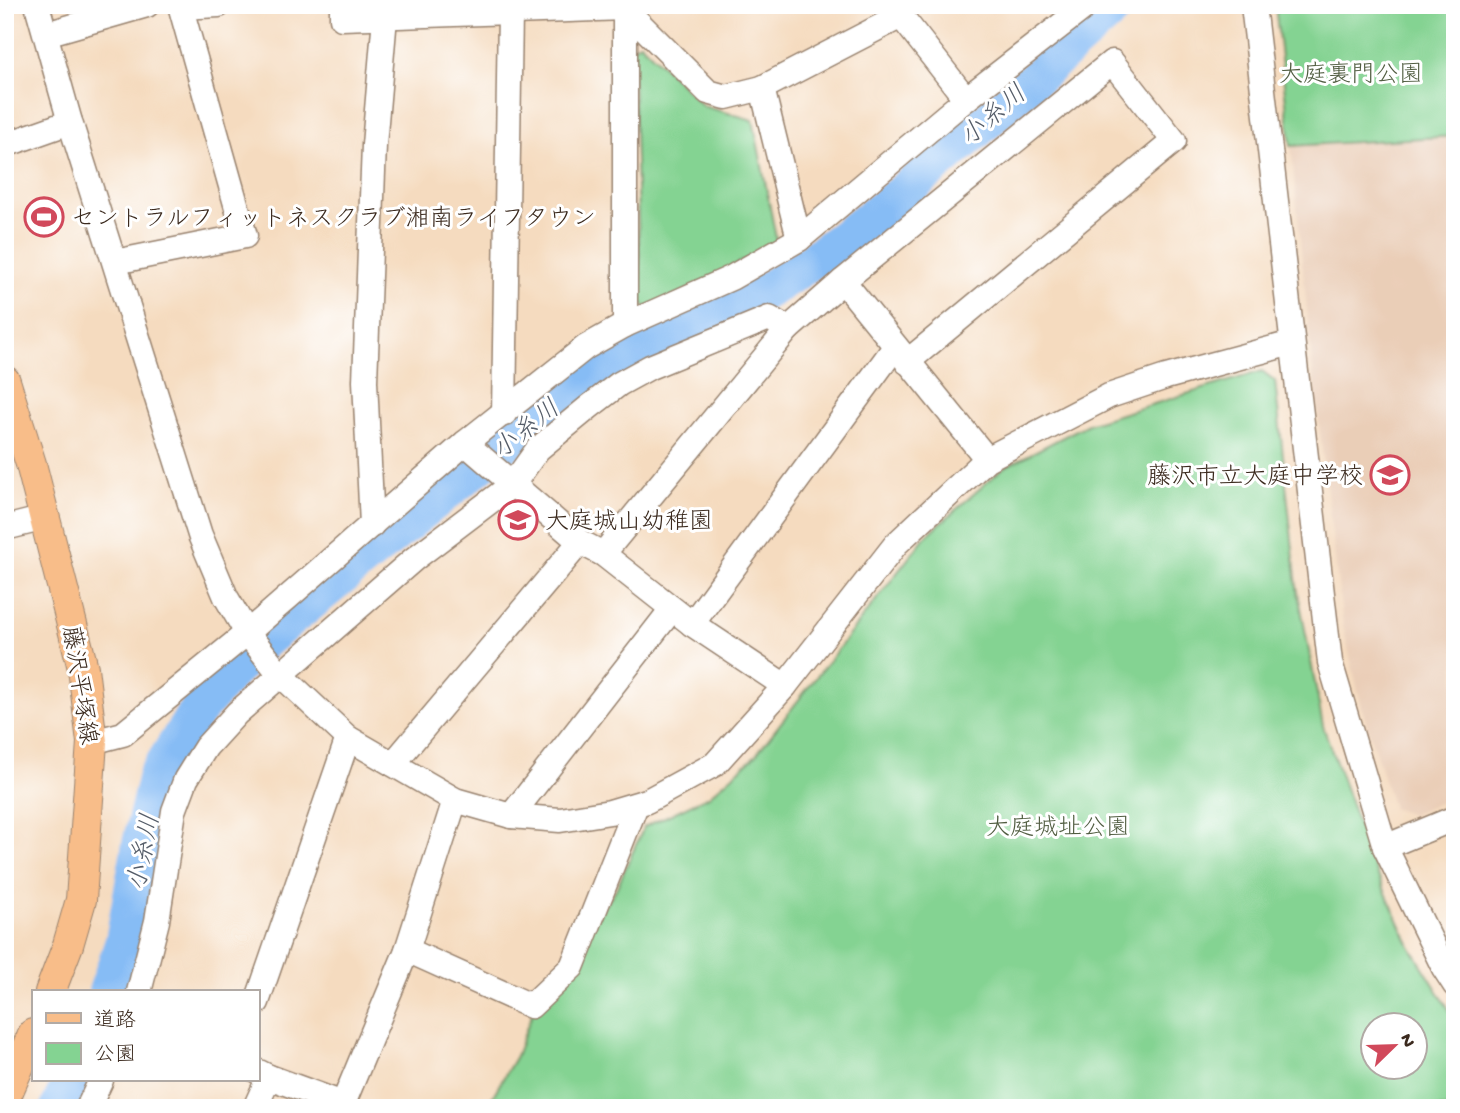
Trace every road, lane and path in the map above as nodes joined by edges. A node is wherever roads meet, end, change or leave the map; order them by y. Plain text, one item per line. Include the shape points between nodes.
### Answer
1 (37, 5) edge
2 (147, 5) edge
3 (219, 5) edge
4 (342, 5) edge
5 (1087, 5) edge
6 (1253, 5) edge
7 (181, 6) edge
8 (625, 7) edge
9 (569, 8) edge
10 (442, 10) edge
11 (510, 12) junction
12 (384, 17) junction
13 (46, 34) junction
14 (761, 88) junction
15 (966, 99) junction
16 (70, 122) junction
17 (5, 145) edge
18 (799, 239) junction
19 (115, 262) junction
20 (843, 281) junction
21 (625, 326) junction
22 (788, 329) junction
23 (1292, 343) junction
24 (901, 355) junction
25 (5, 381) edge
26 (504, 414) junction
27 (470, 447) junction
28 (987, 460) junction
29 (506, 477) junction
30 (46, 518) junction
31 (372, 525) junction
32 (5, 528) edge
33 (580, 541) junction
34 (603, 554) junction
35 (672, 609) junction
36 (692, 624) junction
37 (250, 636) junction
38 (275, 667) junction
39 (785, 686) junction
40 (348, 738) junction
41 (92, 742) junction
42 (393, 764) junction
43 (455, 800) junction
44 (636, 805) junction
45 (511, 817) junction
46 (1455, 818) edge
47 (1385, 847) junction
48 (407, 950) junction
49 (1455, 985) edge
50 (51, 990) edge
51 (140, 990) edge
52 (259, 996) edge
53 (32, 1036) edge
54 (263, 1074) edge
55 (100, 1082) edge
56 (5, 1098) edge
57 (88, 1108) edge
58 (255, 1108) edge

1 - 13 street
2 - 13 street
3 - 7 street
4 - 12 street via 342,18
5 - 15 street
6 - 23 street
7 - 19 street via 244,236
8 - 9 street
8 - 14 street via 708,92 726,97
8 - 21 street
9 - 11 street
10 - 11 street
10 - 12 street
11 - 26 street
12 - 31 street via 365,381
13 - 16 street
14 - 15 street via 901,16
14 - 18 street
15 - 18 street
16 - 17 street
16 - 19 street
18 - 21 street via 731,278
19 - 37 street via 200,535 226,597
20 - 22 street
20 - 24 street
20 - 24 street via 1112,62 1174,141
21 - 26 street via 586,347
22 - 29 street via 769,318 650,367 599,399
22 - 34 street
23 - 28 street via 1109,396
23 - 47 street via 1330,662
24 - 28 street
24 - 36 street
25 - 30 main road, 藤沢平塚線
26 - 27 street
27 - 29 street
27 - 31 street
28 - 39 street via 896,544
29 - 33 street
29 - 38 street via 414,559
30 - 32 street
30 - 41 main road, 藤沢平塚線 via 83,668
31 - 37 street
33 - 34 street
33 - 42 street
34 - 35 street
35 - 36 street
35 - 45 street
36 - 39 street
37 - 38 street
37 - 41 street via 123,734
38 - 40 street
38 - 51 street via 206,747 186,779 174,811 157,921
39 - 44 street via 715,764
40 - 42 street
40 - 52 street
41 - 50 main road, 藤沢平塚線 via 80,900
42 - 43 street
43 - 45 street
43 - 48 street
44 - 45 street via 560,820
44 - 48 street via 572,967 531,1006
46 - 47 street
47 - 49 street
48 - 54 street via 343,1104
53 - 56 main road
54 - 58 street
55 - 57 street

